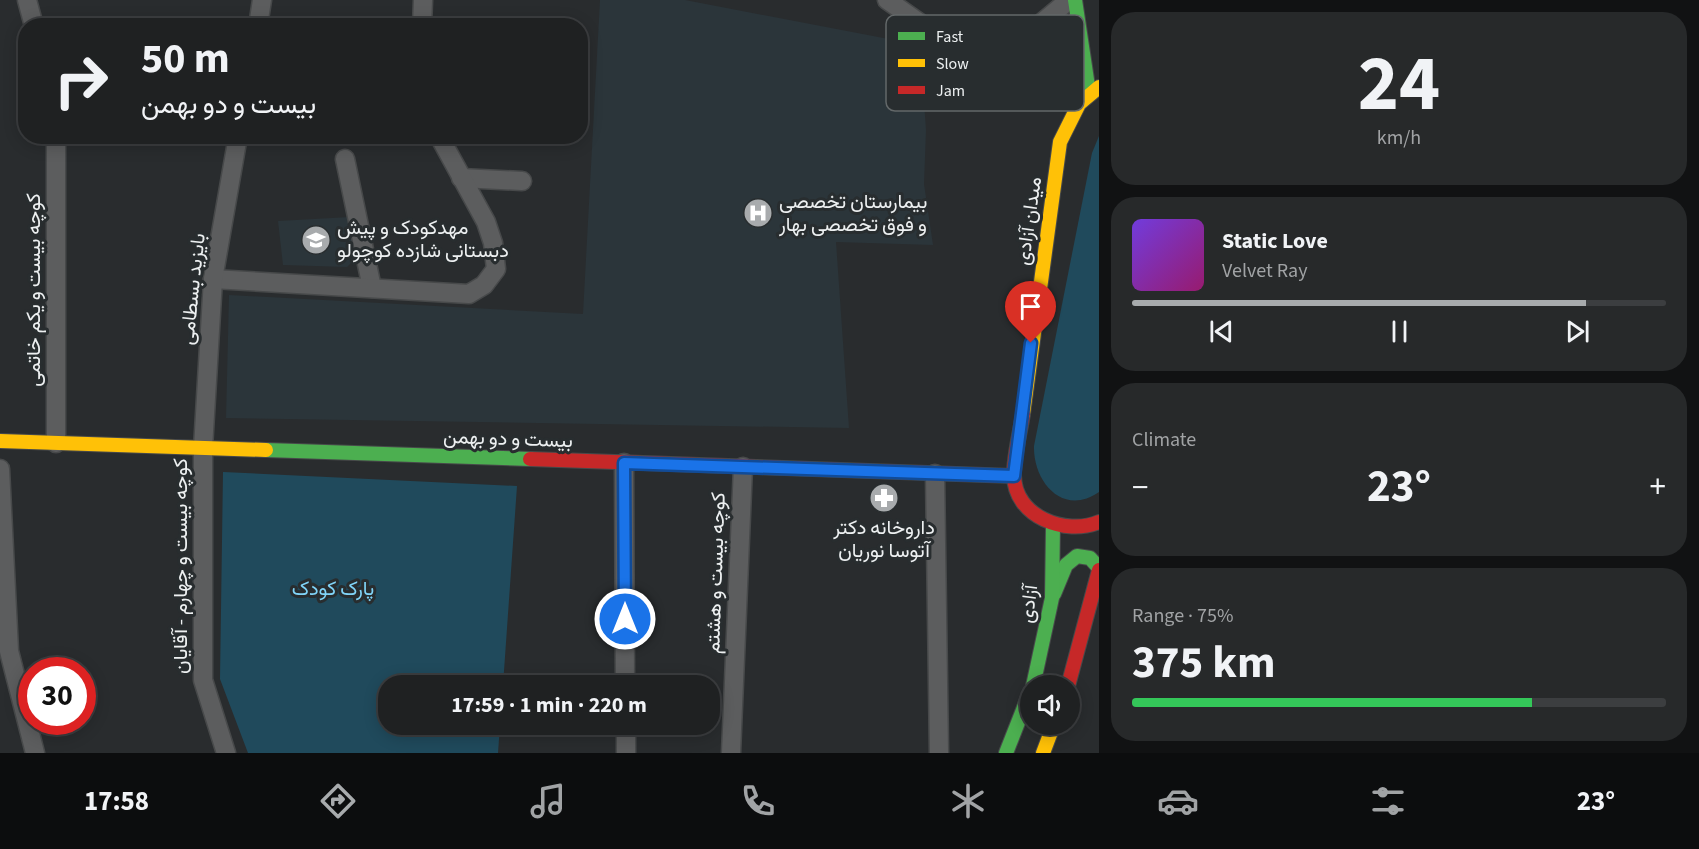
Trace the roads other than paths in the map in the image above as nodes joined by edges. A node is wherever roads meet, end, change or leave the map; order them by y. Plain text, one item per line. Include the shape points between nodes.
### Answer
1 (27, 0) edge
2 (262, 0) edge
3 (423, 0) edge
4 (887, 0) edge
5 (1069, 0) edge
6 (1075, 0) edge
7 (908, 15) edge
8 (1051, 15) edge
9 (1078, 15) edge
10 (32, 18) edge
11 (259, 18) edge
12 (422, 18) edge
13 (1084, 43) edge
14 (1094, 90) edge
15 (1074, 111) edge
16 (56, 144) edge
17 (237, 144) edge
18 (443, 144) edge
19 (345, 159) dead end
20 (461, 178) junction
21 (522, 182) dead end
22 (213, 279) junction
23 (372, 288) junction
24 (0, 441) edge
25 (56, 443) junction
26 (203, 448) junction
27 (624, 463) junction
28 (742, 467) junction
29 (0, 469) edge
30 (935, 474) junction
31 (1014, 476) junction
32 (1099, 522) edge
33 (1053, 525) junction
34 (1099, 569) edge
35 (1052, 598) junction
36 (4, 652) edge
37 (625, 675) edge
38 (1035, 675) edge
39 (1071, 675) edge
40 (1020, 717) edge
41 (626, 735) edge
42 (1050, 735) edge
43 (35, 753) edge
44 (226, 753) edge
45 (626, 753) edge
46 (730, 753) edge
47 (939, 753) edge
48 (1006, 753) edge
49 (1043, 753) edge

1 - 10 street
2 - 11 street
3 - 12 street
4 - 7 street
5 - 8 street
6 - 9 main road
13 - 14 main road
15 - 31 main road, میدان آزادی via 1060,142
16 - 25 street, کوچه بیست و یکم خاتمی
17 - 22 street, بایزید بسطامی
18 - 20 street
19 - 23 street
20 - 21 street
20 - 23 street via 493,243 495,269 484,285 469,294
22 - 23 street
22 - 26 street, بایزید بسطامی
24 - 25 main road, بیست و دو بهمن
25 - 26 main road, بیست و دو بهمن
26 - 27 main road, بیست و دو بهمن
26 - 44 street, کوچه بیست و چهارم - آقایان via 203,680
27 - 28 main road, بیست و دو بهمن
27 - 37 street
28 - 30 main road, بیست و دو بهمن
28 - 46 street, کوچه بیست و هشتم
29 - 36 street
30 - 31 main road, بیست و دو بهمن
30 - 47 street
31 - 33 main road via 1027,506
32 - 33 main road via 1074,528
33 - 35 main road, آزادی
34 - 35 main road via 1090,558 1077,556 1062,572
34 - 39 main road
35 - 38 main road, آزادی
36 - 43 street
40 - 48 main road
41 - 45 street
42 - 49 main road

